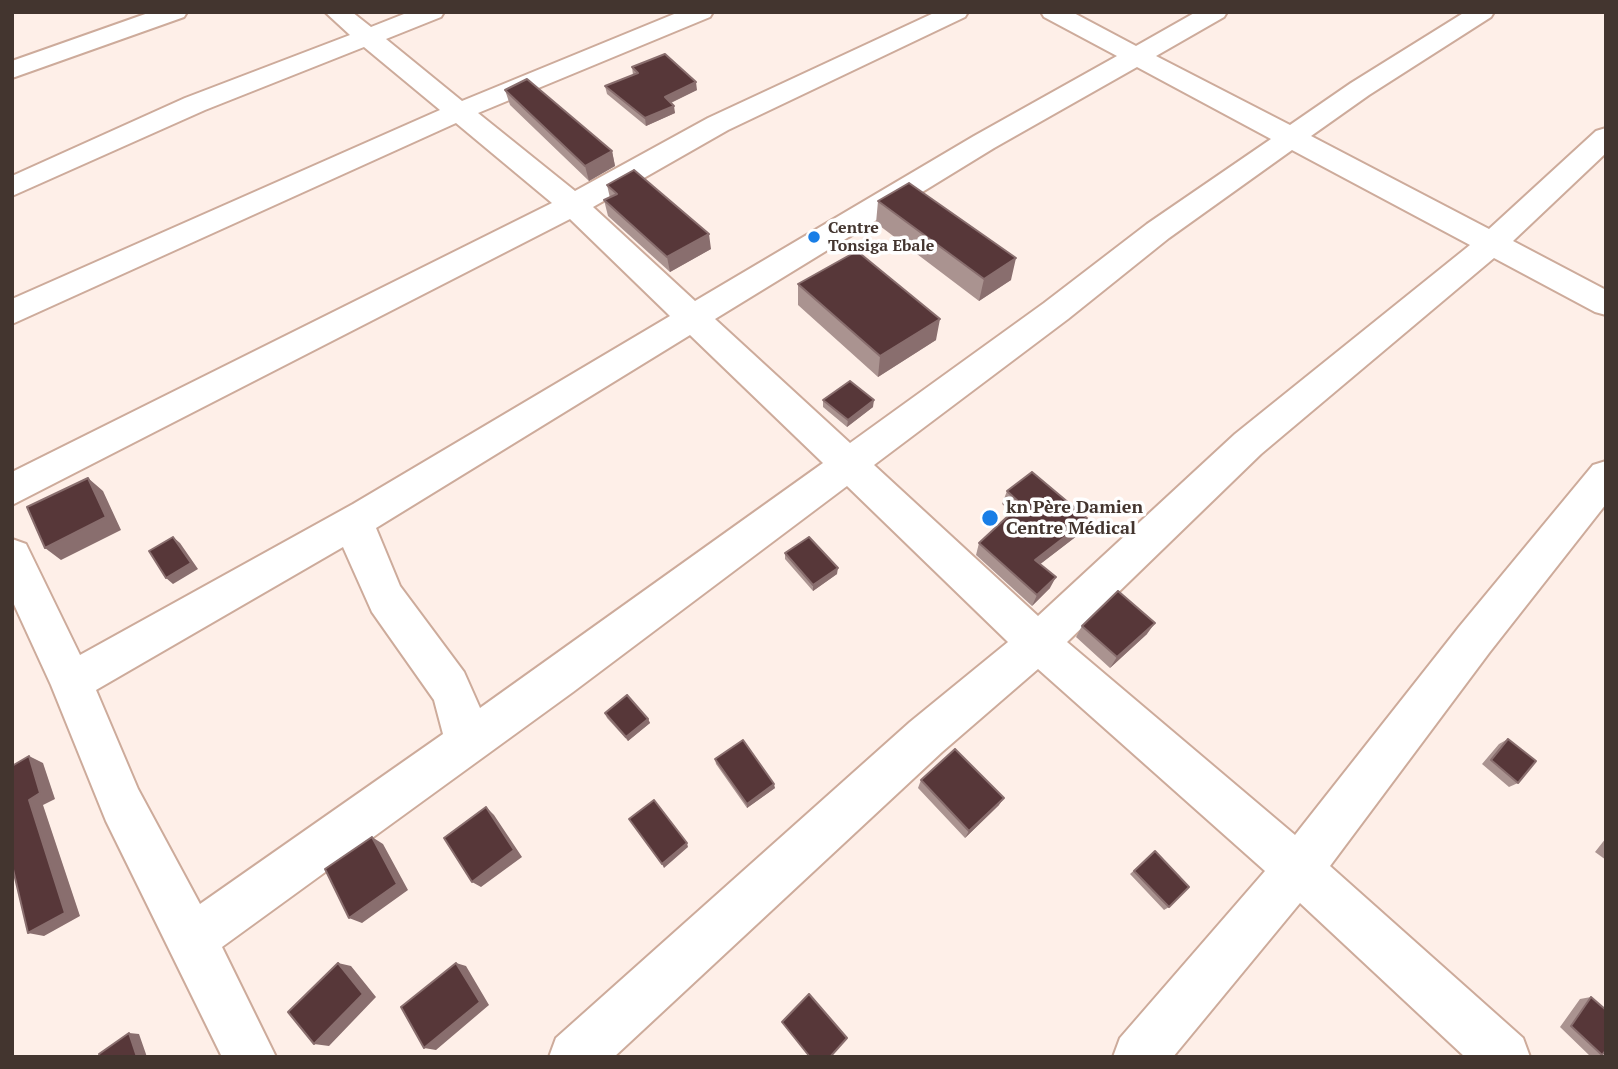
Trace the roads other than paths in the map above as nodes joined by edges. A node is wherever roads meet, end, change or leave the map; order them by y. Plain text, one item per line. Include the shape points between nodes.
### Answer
1 (175, 12) edge
2 (337, 12) edge
3 (432, 12) edge
4 (701, 12) edge
5 (956, 12) edge
6 (1053, 12) edge
7 (1215, 12) edge
8 (1482, 12) edge
9 (365, 37) junction
10 (1136, 57) junction
11 (12, 70) edge
12 (458, 113) junction
13 (1606, 136) edge
14 (1290, 139) junction
15 (12, 187) edge
16 (573, 205) junction
17 (1491, 244) junction
18 (1606, 304) edge
19 (12, 312) edge
20 (693, 319) junction
21 (846, 463) junction
22 (1606, 476) edge
23 (12, 491) edge
24 (354, 521) junction
25 (12, 556) edge
26 (1038, 643) junction
27 (71, 682) junction
28 (467, 743) junction
29 (1298, 869) junction
30 (192, 939) junction
31 (250, 1057) edge
32 (575, 1057) edge
33 (1139, 1057) edge
34 (1504, 1057) edge

1 - 11 street
2 - 9 street
3 - 9 street
4 - 12 street
5 - 16 street via 718,124
6 - 10 street
7 - 10 street
8 - 14 street
9 - 12 street
9 - 15 street via 195,104
10 - 14 street
10 - 20 street via 984,142
12 - 16 street
12 - 19 street
13 - 17 street
14 - 17 street
14 - 21 street
16 - 20 street
16 - 23 street
17 - 18 street
17 - 26 street via 1248,444
20 - 21 street
20 - 24 street
21 - 26 street
21 - 28 street
22 - 29 street
24 - 27 street
24 - 28 street via 386,600 449,686
25 - 27 street
26 - 29 street
26 - 32 street via 926,737
27 - 30 street via 122,805
28 - 30 street
29 - 33 street
29 - 34 street
30 - 31 street

